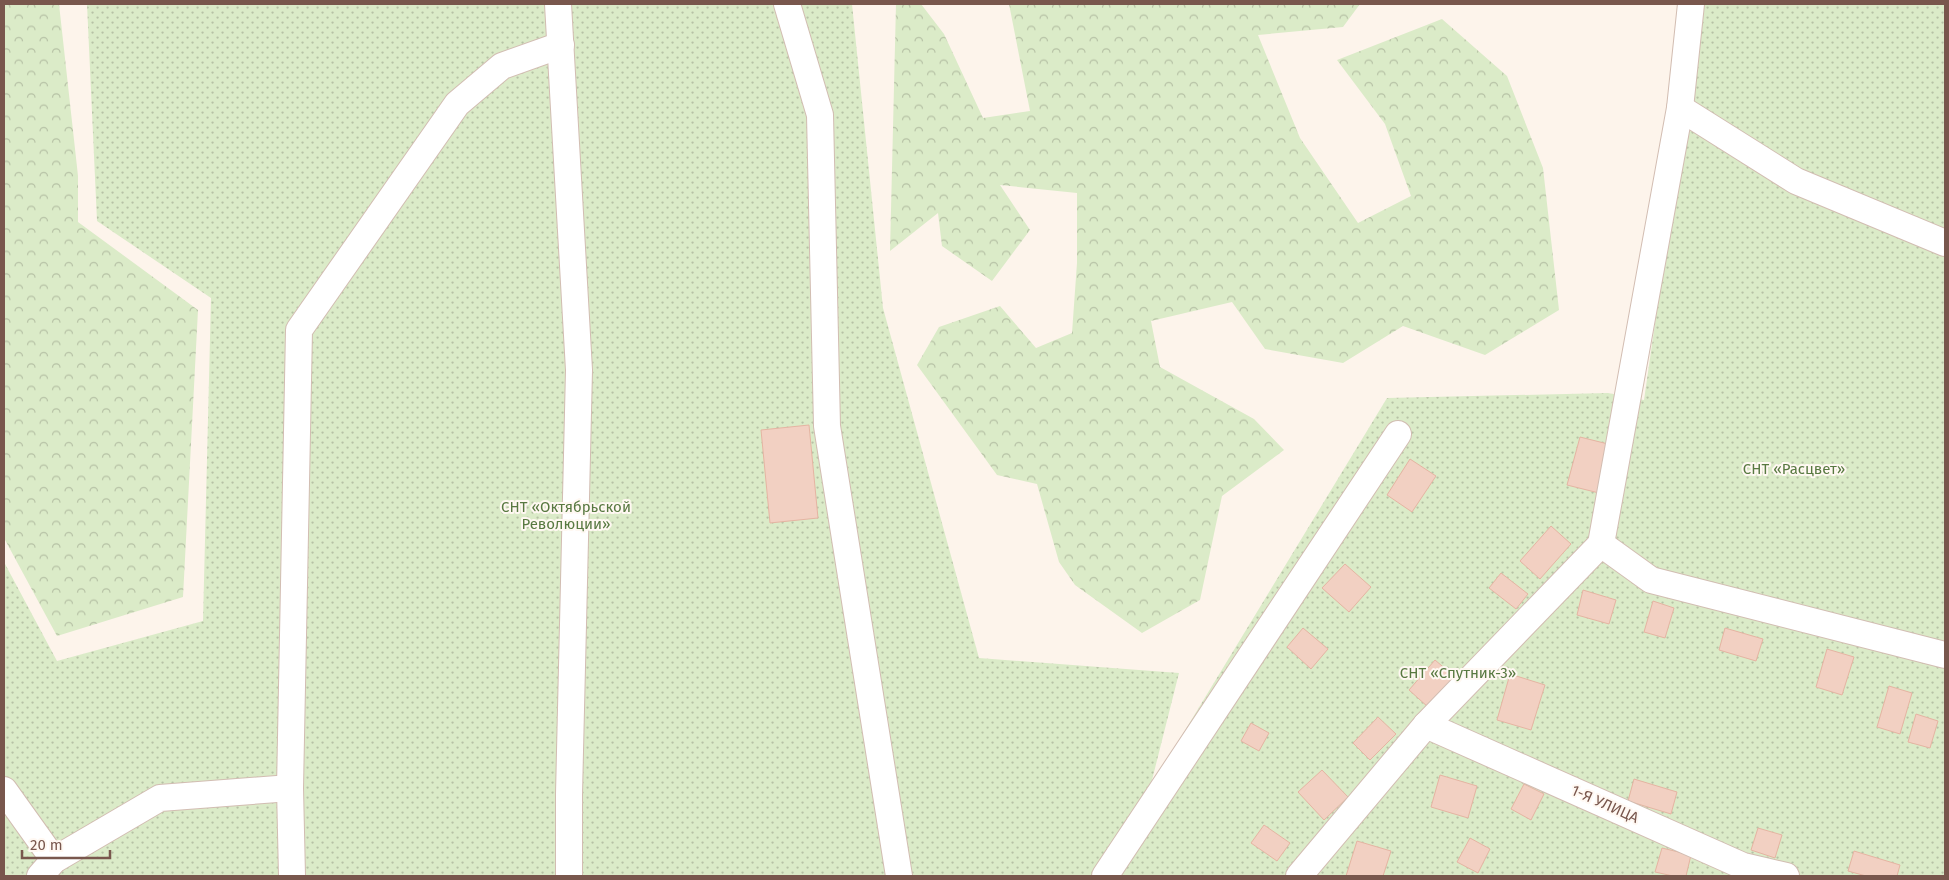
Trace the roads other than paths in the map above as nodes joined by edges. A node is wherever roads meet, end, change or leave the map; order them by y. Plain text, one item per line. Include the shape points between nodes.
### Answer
1 (558, 4) edge
2 (787, 4) edge
3 (1692, 4) edge
4 (561, 45) junction
5 (1680, 108) junction
6 (1945, 243) edge
7 (1398, 434) dead end
8 (1601, 544) junction
9 (1945, 655) edge
10 (1426, 725) junction
11 (290, 788) junction
12 (4, 790) edge
13 (47, 868) edge
14 (292, 876) edge
15 (569, 876) edge
16 (899, 876) edge
17 (1105, 876) edge
18 (1299, 876) edge
19 (1786, 876) edge

1 - 4 street
2 - 16 street via 820,115 827,426
3 - 5 street
4 - 11 street via 502,66 456,104 299,330
4 - 15 street via 579,370
5 - 6 street via 1796,181
5 - 8 street
7 - 17 street
8 - 9 street via 1651,580
8 - 10 street
10 - 18 street
10 - 19 street, 1-Я УЛИЦА via 1743,866
11 - 13 street via 160,798
11 - 14 street
12 - 13 street

